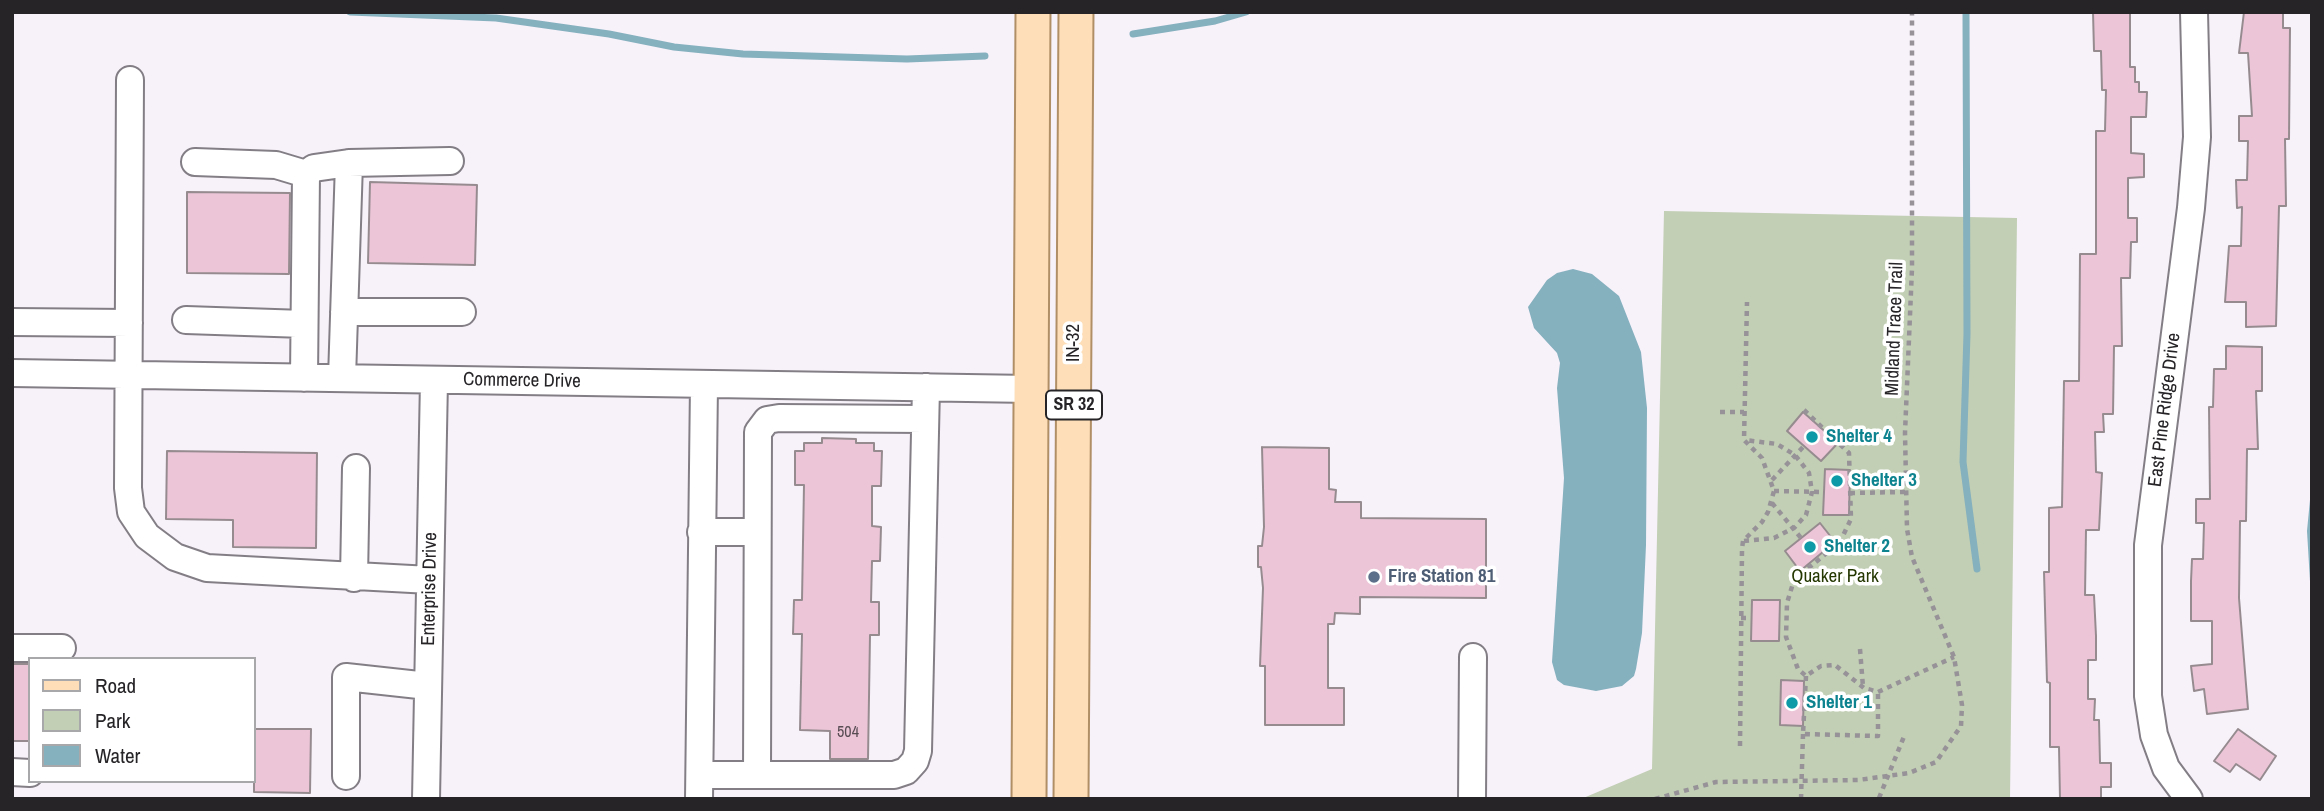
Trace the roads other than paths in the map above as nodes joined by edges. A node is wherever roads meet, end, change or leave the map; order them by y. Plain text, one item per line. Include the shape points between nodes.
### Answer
1 (1032, 12) edge
2 (1076, 12) edge
3 (2194, 12) edge
4 (131, 80) dead end
5 (450, 161) dead end
6 (195, 162) dead end
7 (349, 163) junction
8 (306, 174) junction
9 (344, 312) junction
10 (462, 312) dead end
11 (186, 320) dead end
12 (12, 322) edge
13 (128, 323) junction
14 (304, 324) junction
15 (12, 373) edge
16 (128, 375) junction
17 (304, 378) junction
18 (342, 379) junction
19 (434, 380) junction
20 (704, 384) junction
21 (926, 387) junction
22 (1031, 389) junction
23 (924, 419) junction
24 (356, 468) dead end
25 (701, 532) junction
26 (757, 532) junction
27 (354, 578) junction
28 (429, 580) junction
29 (12, 648) edge
30 (62, 648) dead end
31 (1474, 657) dead end
32 (428, 687) junction
33 (757, 774) junction
34 (346, 776) dead end
35 (699, 787) edge
36 (426, 799) edge
37 (1029, 799) edge
38 (1071, 799) edge
39 (1472, 799) edge
40 (2189, 799) edge

1 - 22 main road, SR 32
2 - 38 main road, IN-32 / SR 32
3 - 40 street, East Pine Ridge Drive via 2197,137 2193,185 2148,545 2148,696 2154,735 2166,768
4 - 13 street
5 - 7 street
6 - 8 street via 276,165
7 - 8 street via 314,168
7 - 9 street
8 - 14 street
9 - 10 street
9 - 18 street
11 - 14 street
12 - 13 street
13 - 16 street
14 - 17 street
15 - 16 street, Commerce Drive
16 - 17 street, Commerce Drive
16 - 27 street via 128,488 131,512 148,536 175,557 207,568
17 - 18 street, Commerce Drive
18 - 19 street, Commerce Drive
19 - 20 street, Commerce Drive
19 - 28 street, Enterprise Drive
20 - 21 street, Commerce Drive
20 - 25 street
21 - 22 street, Commerce Drive
21 - 23 street
22 - 37 main road, SR 32
23 - 26 street via 767,420 757,442
23 - 33 street via 915,761 894,775
24 - 27 street
25 - 26 street
25 - 35 street
26 - 33 street
27 - 28 street
28 - 32 street, Enterprise Drive
29 - 30 street
31 - 39 street
32 - 34 street via 345,677
32 - 36 street, Enterprise Drive
33 - 35 street

